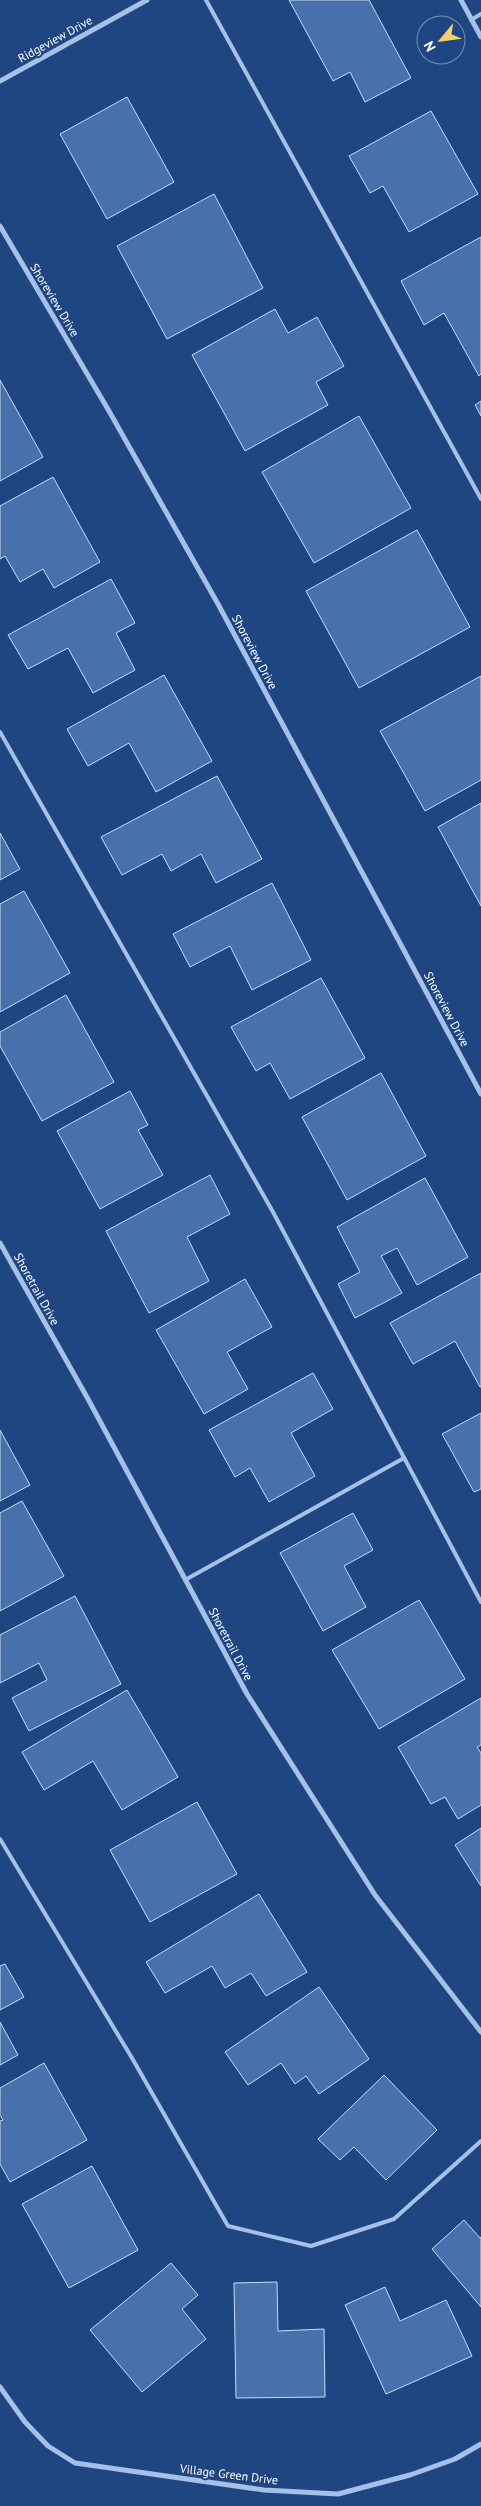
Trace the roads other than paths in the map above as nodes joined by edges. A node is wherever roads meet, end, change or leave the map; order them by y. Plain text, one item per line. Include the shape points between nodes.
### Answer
1 (147, 0) edge
2 (206, 0) edge
3 (461, 0) edge
4 (481, 14) edge
5 (471, 20) junction
6 (481, 37) edge
7 (0, 81) edge
8 (0, 226) edge
9 (481, 499) edge
10 (0, 732) edge
11 (481, 1094) edge
12 (0, 1243) edge
13 (404, 1458) junction
14 (185, 1580) junction
15 (481, 1602) edge
16 (0, 1839) edge
17 (481, 2032) edge
18 (481, 2141) edge
19 (0, 2387) edge
20 (481, 2444) edge

1 - 7 street, Ridgeview Drive
2 - 9 lane
3 - 5 street
4 - 5 lane
5 - 6 street
8 - 11 street, Shoreview Drive via 110,411 218,604
10 - 13 lane via 273,1212
12 - 14 street, Shoretrail Drive
13 - 14 lane
13 - 15 lane
14 - 17 street, Shoretrail Drive via 247,1694 374,1895
16 - 18 lane via 132,2058 228,2226 312,2246 394,2219
19 - 20 street, Village Green Drive via 25,2422 48,2446 76,2463 264,2490 338,2494 410,2475 455,2459

